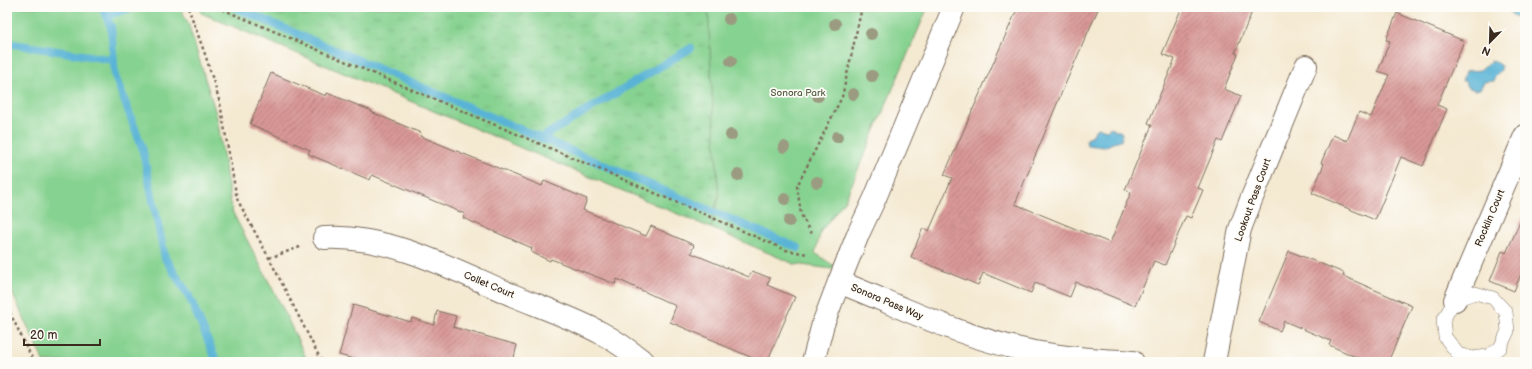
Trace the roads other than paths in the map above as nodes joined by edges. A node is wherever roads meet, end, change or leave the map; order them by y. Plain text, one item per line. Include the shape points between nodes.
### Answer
1 (954, 7) edge
2 (1306, 66) dead end
3 (1525, 136) edge
4 (324, 238) road end
5 (839, 282) junction
6 (1455, 300) junction
7 (644, 362) edge
8 (813, 362) edge
9 (1133, 362) edge
10 (1214, 362) edge

1 - 5 street, Sonora Pass Way
2 - 10 street, Lookout Pass Court via 1240,229
3 - 6 street, Rocklin Court
4 - 7 street, Collet Court via 363,240 425,257 602,334
5 - 8 street via 823,324
5 - 9 street, Sonora Pass Way via 954,330 998,344 1031,352
6 - 6 lane via 1475,292 1493,298 1506,312 1508,331 1500,348 1483,357 1472,358 1458,354 1445,337 1443,320

